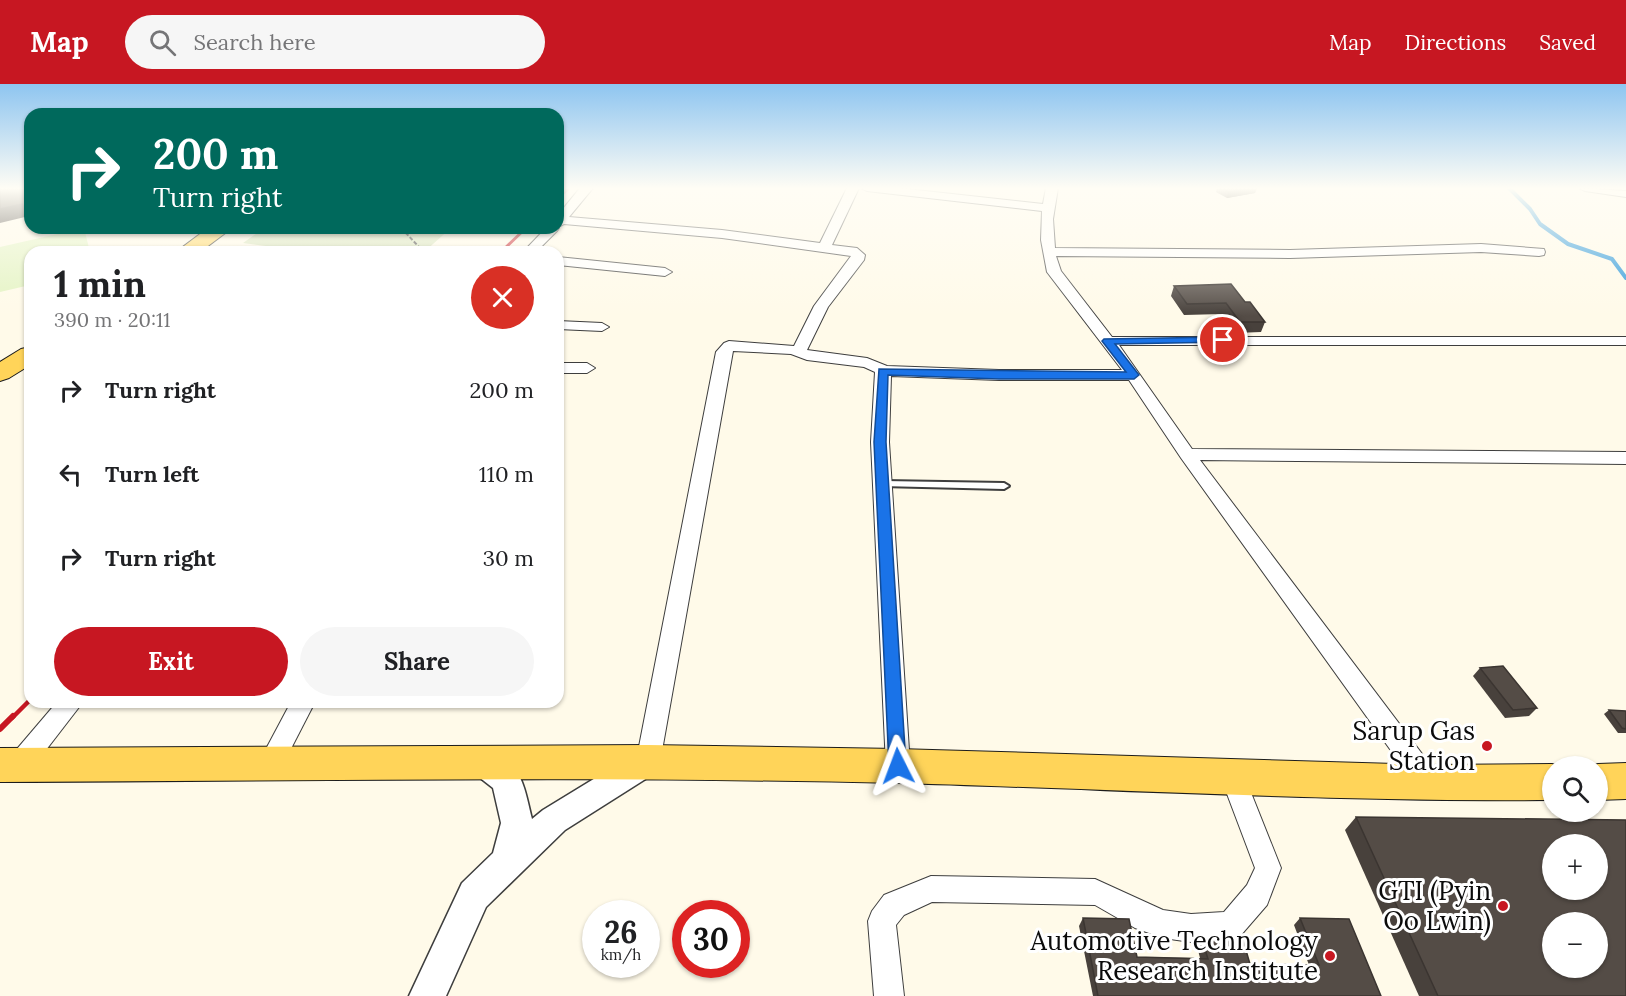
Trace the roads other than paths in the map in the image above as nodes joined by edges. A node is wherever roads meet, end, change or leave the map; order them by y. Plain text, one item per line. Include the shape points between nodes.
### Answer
1 (637, 231) edge
2 (832, 231) edge
3 (1048, 231) edge
4 (213, 234) edge
5 (547, 234) edge
6 (195, 246) edge
7 (535, 246) edge
8 (825, 246) junction
9 (1049, 252) junction
10 (1539, 252) dead end
11 (564, 262) edge
12 (665, 272) dead end
13 (564, 325) edge
14 (602, 327) dead end
15 (1626, 340) edge
16 (1107, 341) junction
17 (799, 351) junction
18 (24, 358) edge
19 (564, 368) edge
20 (587, 368) dead end
21 (883, 371) junction
22 (0, 374) edge
23 (1134, 375) junction
24 (1187, 454) junction
25 (1626, 458) edge
26 (884, 484) junction
27 (1004, 486) dead end
28 (65, 708) edge
29 (300, 708) edge
30 (481, 761) junction
31 (648, 762) junction
32 (10, 764) edge
33 (270, 764) junction
34 (898, 766) junction
35 (1233, 778) junction
36 (1542, 782) edge
37 (1608, 782) edge
38 (1626, 782) edge
39 (1429, 783) junction
40 (507, 861) junction
41 (427, 996) edge
42 (889, 996) edge

1 - 8 street
2 - 8 street
3 - 9 street
4 - 6 main road
5 - 7 street
8 - 17 street via 852,251 858,260 821,306
9 - 10 street via 1290,254 1480,248
9 - 16 street via 1054,272
11 - 12 street
13 - 14 street
15 - 16 street
16 - 23 street
17 - 21 street via 867,363
17 - 31 street via 729,346 724,352
18 - 22 main road
19 - 20 street
21 - 23 street
21 - 26 street via 880,442
23 - 24 street
24 - 25 street
24 - 39 street
26 - 27 lane
26 - 34 street
28 - 32 street
29 - 33 street
30 - 31 main road
30 - 33 main road
30 - 40 street via 507,781 517,823
31 - 34 main road
31 - 40 street via 554,820
32 - 33 main road
34 - 35 main road
35 - 39 main road
35 - 42 street via 1268,868 1257,895 1231,925 1190,930 1152,921 1110,896 1095,892 931,889 894,905 882,921
36 - 39 main road
37 - 38 main road
40 - 41 street via 474,895

